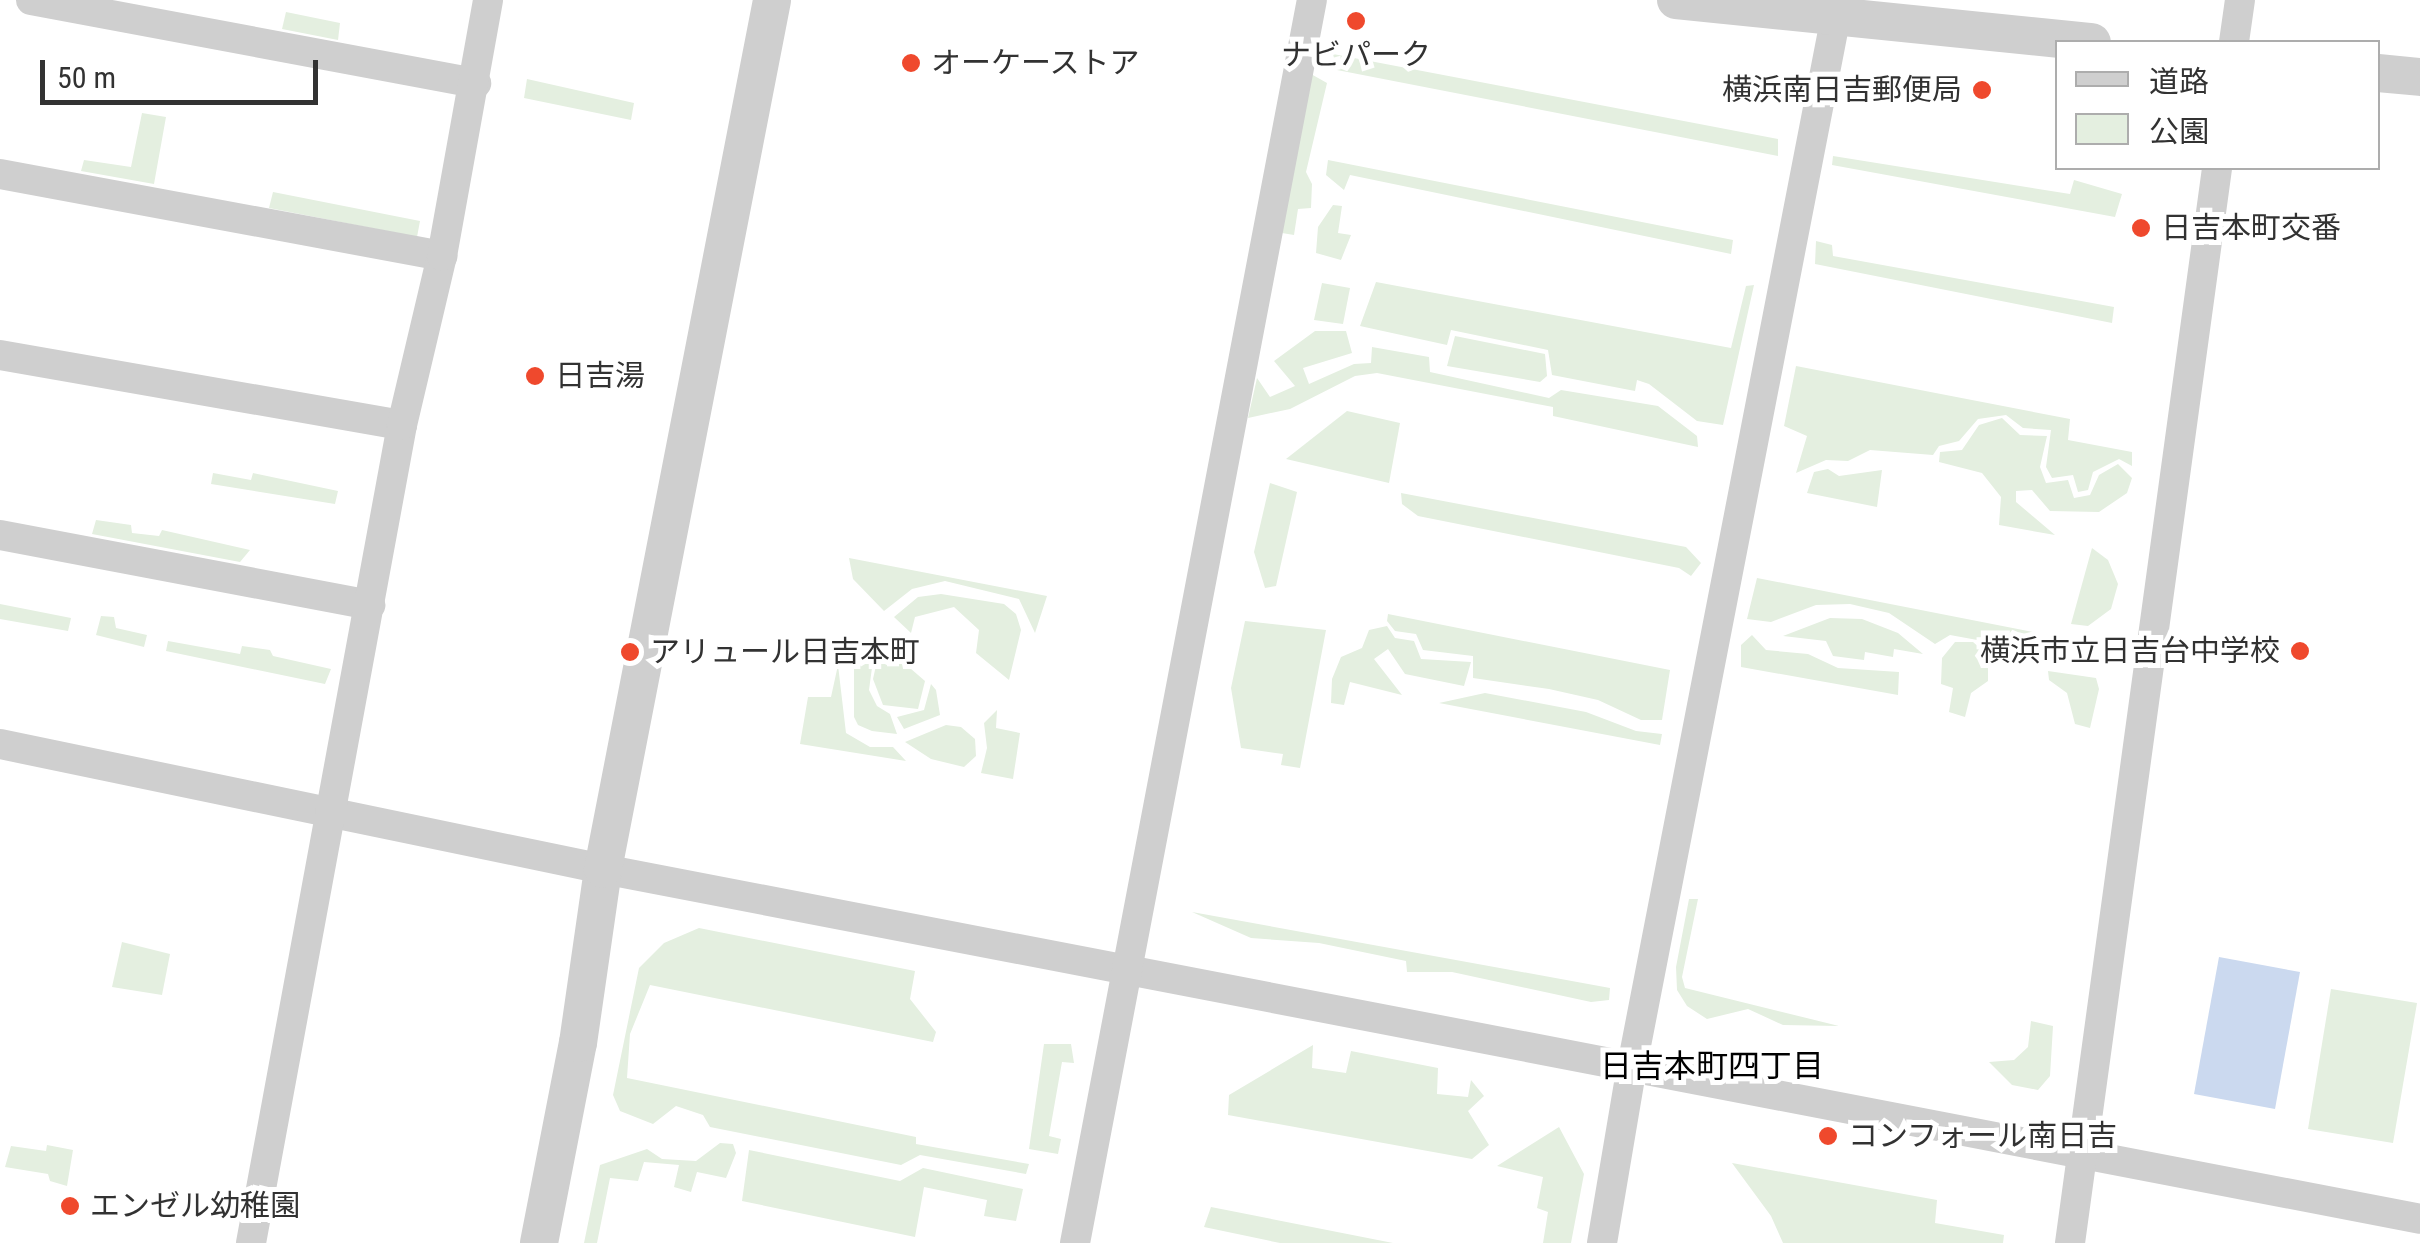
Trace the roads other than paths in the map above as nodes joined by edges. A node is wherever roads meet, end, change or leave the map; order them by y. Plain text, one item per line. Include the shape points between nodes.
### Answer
1 (31, 0) edge
2 (488, 0) edge
3 (772, 0) edge
4 (1312, 0) edge
5 (1676, 0) edge
6 (2240, 0) edge
7 (1837, 8) edge
8 (2077, 40) edge
9 (2234, 40) edge
10 (2380, 73) edge
11 (2420, 78) edge
12 (476, 82) junction
13 (2216, 170) edge
14 (0, 174) edge
15 (442, 256) junction
16 (0, 355) edge
17 (402, 425) junction
18 (0, 535) edge
19 (370, 604) junction
20 (0, 744) edge
21 (331, 810) junction
22 (603, 869) junction
23 (1127, 968) junction
24 (1632, 1066) junction
25 (2084, 1153) junction
26 (2420, 1218) edge
27 (251, 1243) edge
28 (538, 1243) edge
29 (1075, 1243) edge
30 (1602, 1243) edge
31 (2070, 1243) edge

1 - 12 street
2 - 12 street
3 - 22 street
4 - 23 street
5 - 7 street
6 - 9 street
7 - 8 street
7 - 24 street
10 - 11 street
12 - 15 street
13 - 25 street
14 - 15 street
15 - 17 street
16 - 17 street
17 - 19 street
18 - 19 street
19 - 21 street
20 - 21 street
21 - 22 street
21 - 27 street
22 - 23 street
22 - 28 street via 578,1043
23 - 24 street
23 - 29 street
24 - 25 street
24 - 30 street
25 - 26 street
25 - 31 street

